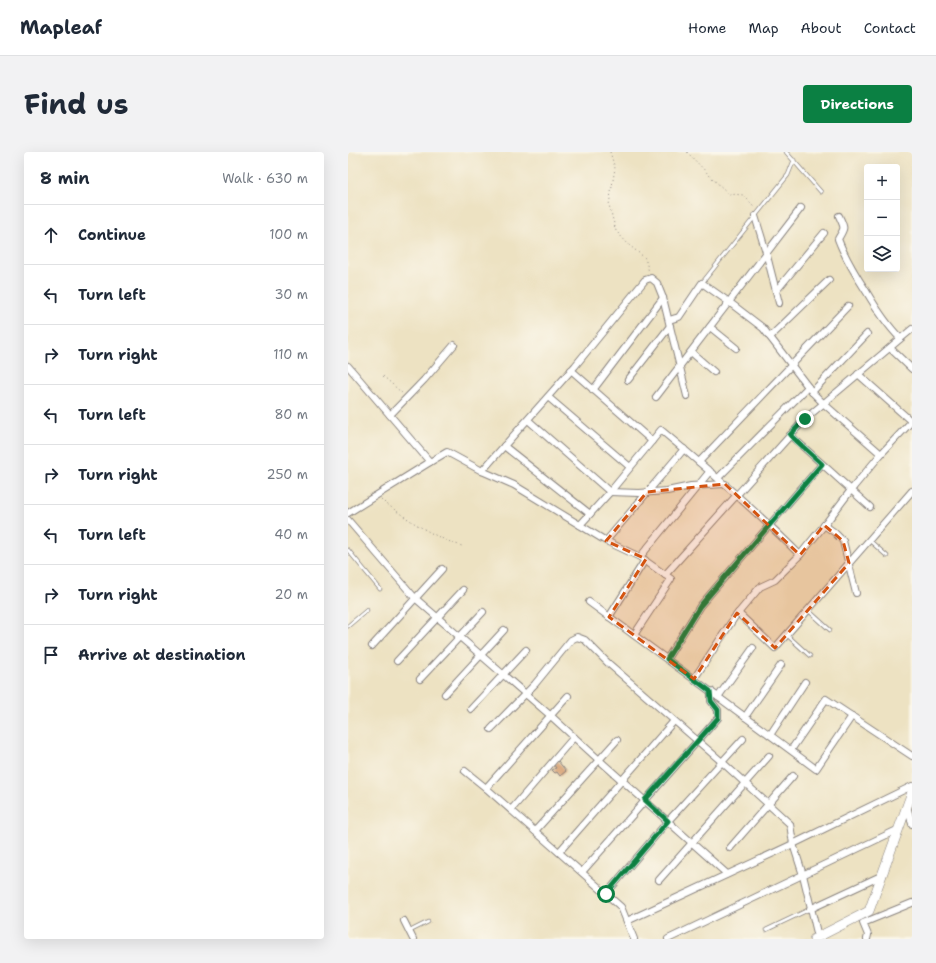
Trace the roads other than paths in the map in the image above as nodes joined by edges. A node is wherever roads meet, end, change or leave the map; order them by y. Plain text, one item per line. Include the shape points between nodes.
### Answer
1 (786, 152) edge
2 (794, 160) junction
3 (821, 192) dead end
4 (801, 208) dead end
5 (755, 216) junction
6 (839, 216) dead end
7 (824, 233) dead end
8 (766, 252) junction
9 (830, 280) dead end
10 (702, 283) junction
11 (776, 291) junction
12 (663, 298) junction
13 (729, 302) junction
14 (779, 303) dead end
15 (848, 306) dead end
16 (669, 323) junction
17 (710, 327) junction
18 (912, 329) edge
19 (867, 334) dead end
20 (770, 337) junction
21 (900, 338) junction
22 (454, 345) dead end
23 (736, 348) dead end
24 (890, 348) junction
25 (690, 352) junction
26 (348, 366) edge
27 (680, 366) junction
28 (792, 366) junction
29 (912, 369) edge
30 (571, 370) junction
31 (714, 372) dead end
32 (858, 374) junction
33 (628, 380) dead end
34 (593, 390) junction
35 (810, 390) junction
36 (687, 396) dead end
37 (548, 397) junction
38 (656, 397) dead end
39 (823, 404) junction
40 (390, 415) junction
41 (528, 420) junction
42 (912, 422) edge
43 (790, 435) junction
44 (652, 441) junction
45 (504, 446) junction
46 (684, 449) junction
47 (881, 454) junction
48 (430, 462) junction
49 (699, 462) junction
50 (822, 464) junction
51 (630, 467) junction
52 (482, 471) junction
53 (710, 471) junction
54 (718, 478) junction
55 (725, 484) junction
56 (698, 486) junction
57 (851, 490) junction
58 (912, 491) edge
59 (610, 492) junction
60 (647, 492) junction
61 (737, 495) junction
62 (870, 507) dead end
63 (348, 513) edge
64 (590, 514) junction
65 (348, 520) edge
66 (580, 525) junction
67 (770, 525) junction
68 (824, 525) junction
69 (869, 540) junction
70 (606, 541) junction
71 (348, 550) edge
72 (800, 555) junction
73 (887, 556) dead end
74 (642, 558) junction
75 (849, 563) junction
76 (442, 569) dead end
77 (665, 575) junction
78 (380, 589) dead end
79 (463, 590) dead end
80 (856, 592) dead end
81 (416, 598) junction
82 (589, 602) dead end
83 (367, 610) dead end
84 (808, 610) junction
85 (483, 612) dead end
86 (738, 613) junction
87 (609, 617) junction
88 (438, 618) junction
89 (348, 626) edge
90 (504, 630) dead end
91 (830, 630) dead end
92 (634, 635) junction
93 (787, 635) junction
94 (460, 637) junction
95 (372, 646) dead end
96 (753, 648) dead end
97 (526, 650) dead end
98 (481, 655) junction
99 (810, 656) dead end
100 (667, 659) junction
101 (398, 661) dead end
102 (781, 665) dead end
103 (503, 674) junction
104 (420, 679) dead end
105 (694, 679) junction
106 (805, 682) dead end
107 (710, 691) junction
108 (525, 693) junction
109 (445, 694) dead end
110 (568, 696) dead end
111 (718, 697) junction
112 (471, 710) dead end
113 (551, 716) junction
114 (852, 716) junction
115 (746, 717) junction
116 (674, 721) junction
117 (491, 729) dead end
118 (770, 735) junction
119 (574, 737) junction
120 (743, 739) dead end
121 (617, 740) dead end
122 (698, 741) junction
123 (791, 750) junction
124 (770, 756) dead end
125 (912, 756) edge
126 (598, 759) junction
127 (722, 762) junction
128 (465, 771) dead end
129 (793, 776) dead end
130 (622, 780) junction
131 (745, 784) junction
132 (912, 786) edge
133 (486, 788) junction
134 (912, 792) edge
135 (645, 800) junction
136 (768, 804) junction
137 (907, 806) junction
138 (511, 810) junction
139 (911, 820) edge
140 (668, 821) junction
141 (899, 829) junction
142 (535, 831) junction
143 (692, 843) junction
144 (793, 844) junction
145 (730, 848) dead end
146 (559, 852) junction
147 (582, 872) junction
148 (727, 874) junction
149 (803, 875) junction
150 (883, 875) junction
151 (659, 880) dead end
152 (606, 894) junction
153 (912, 903) edge
154 (810, 909) junction
155 (865, 918) junction
156 (627, 920) junction
157 (404, 921) dead end
158 (428, 922) dead end
159 (766, 930) dead end
160 (410, 932) junction
161 (818, 938) edge
162 (413, 939) edge
163 (634, 939) edge
164 (668, 939) edge
165 (866, 939) edge

1 - 2 lane
2 - 3 lane
2 - 5 lane via 788,175
4 - 8 street
5 - 8 street
5 - 10 lane
6 - 21 street via 844,232 838,239 853,271 884,320
7 - 11 street
8 - 11 street
8 - 13 street
9 - 20 street
10 - 13 street
10 - 16 street via 679,317
11 - 14 street
12 - 16 street
12 - 30 street via 657,282 651,278 645,280
12 - 34 street
13 - 17 street
13 - 20 street via 763,328
15 - 28 street
16 - 27 street
16 - 33 street
17 - 23 street
17 - 25 street
18 - 21 street
19 - 35 street
20 - 28 street
21 - 24 street
22 - 40 street
24 - 29 street
24 - 32 street
25 - 27 street
25 - 31 street
26 - 40 street
27 - 36 street
27 - 38 street
28 - 35 street
28 - 49 street
30 - 34 street
30 - 37 street
32 - 39 street
32 - 42 street
34 - 44 street
35 - 39 street
35 - 54 street
37 - 41 street
37 - 51 street
39 - 43 street
39 - 47 street
40 - 48 street
41 - 45 street
41 - 59 street
42 - 47 street
43 - 50 street
43 - 61 street
44 - 46 street via 661,430
44 - 51 street
45 - 52 street
45 - 64 street
46 - 49 street
46 - 60 street
47 - 57 street
48 - 52 street via 447,452
48 - 63 street
49 - 53 street
50 - 57 street
50 - 67 street
51 - 59 street
52 - 66 street via 514,486
53 - 54 street
53 - 56 street
54 - 55 street
55 - 56 street
55 - 61 street
56 - 60 street
56 - 74 street
57 - 62 street
57 - 68 street
58 - 69 street
59 - 60 street
59 - 64 street
60 - 70 street
61 - 67 street
61 - 77 street
64 - 66 street
65 - 81 street
66 - 70 street
67 - 72 street
67 - 100 street via 700,606
68 - 72 street
68 - 75 street via 843,541
69 - 73 lane
69 - 75 street
70 - 74 street
71 - 78 lane
72 - 86 street via 775,580 760,587
74 - 77 street
74 - 87 street
75 - 80 street
75 - 84 street
76 - 81 street
77 - 92 street via 671,580
79 - 88 street
81 - 88 street
81 - 95 street
82 - 87 street
83 - 89 lane
84 - 91 lane
84 - 93 street
85 - 94 street
86 - 93 street via 776,648
86 - 105 street
87 - 92 street
88 - 94 street
88 - 101 street
90 - 98 street
92 - 100 street
93 - 99 lane
94 - 98 street
94 - 104 street
96 - 111 street
97 - 103 street
98 - 103 street
98 - 109 street
100 - 105 street
102 - 115 street
103 - 108 street
103 - 112 street
105 - 107 street
106 - 118 street
107 - 111 street
107 - 122 street via 711,701 718,710 718,718
108 - 113 street
108 - 116 street via 536,684 571,640 577,637 585,640
108 - 117 street
110 - 113 street
111 - 115 street
113 - 119 street
113 - 133 street
114 - 123 street via 826,699
114 - 123 street via 816,769
114 - 125 street
115 - 118 street
116 - 122 street
116 - 130 street
118 - 123 street
119 - 126 street
119 - 138 street
120 - 127 street
121 - 126 street
122 - 127 street
122 - 135 street
124 - 131 street
126 - 130 street
126 - 142 street
127 - 131 street
127 - 140 street
128 - 133 street
129 - 136 street
130 - 135 street
130 - 146 street
131 - 136 street
131 - 143 street
132 - 144 street
133 - 138 street
134 - 137 street
135 - 140 street
135 - 147 street
136 - 144 street via 790,824
136 - 145 street
137 - 139 street
137 - 141 street
138 - 142 street
140 - 143 street
140 - 152 street
141 - 149 street
141 - 150 street
142 - 146 street
143 - 148 street
143 - 151 street
144 - 148 street
144 - 149 street
146 - 147 street
147 - 152 street
148 - 156 street
149 - 154 street
149 - 164 street
150 - 154 street
150 - 155 street
152 - 156 street via 621,907
153 - 155 street
154 - 159 lane
154 - 161 street
155 - 161 street
155 - 165 street via 863,923 868,935
156 - 163 street
157 - 160 street
158 - 160 lane
160 - 162 street

